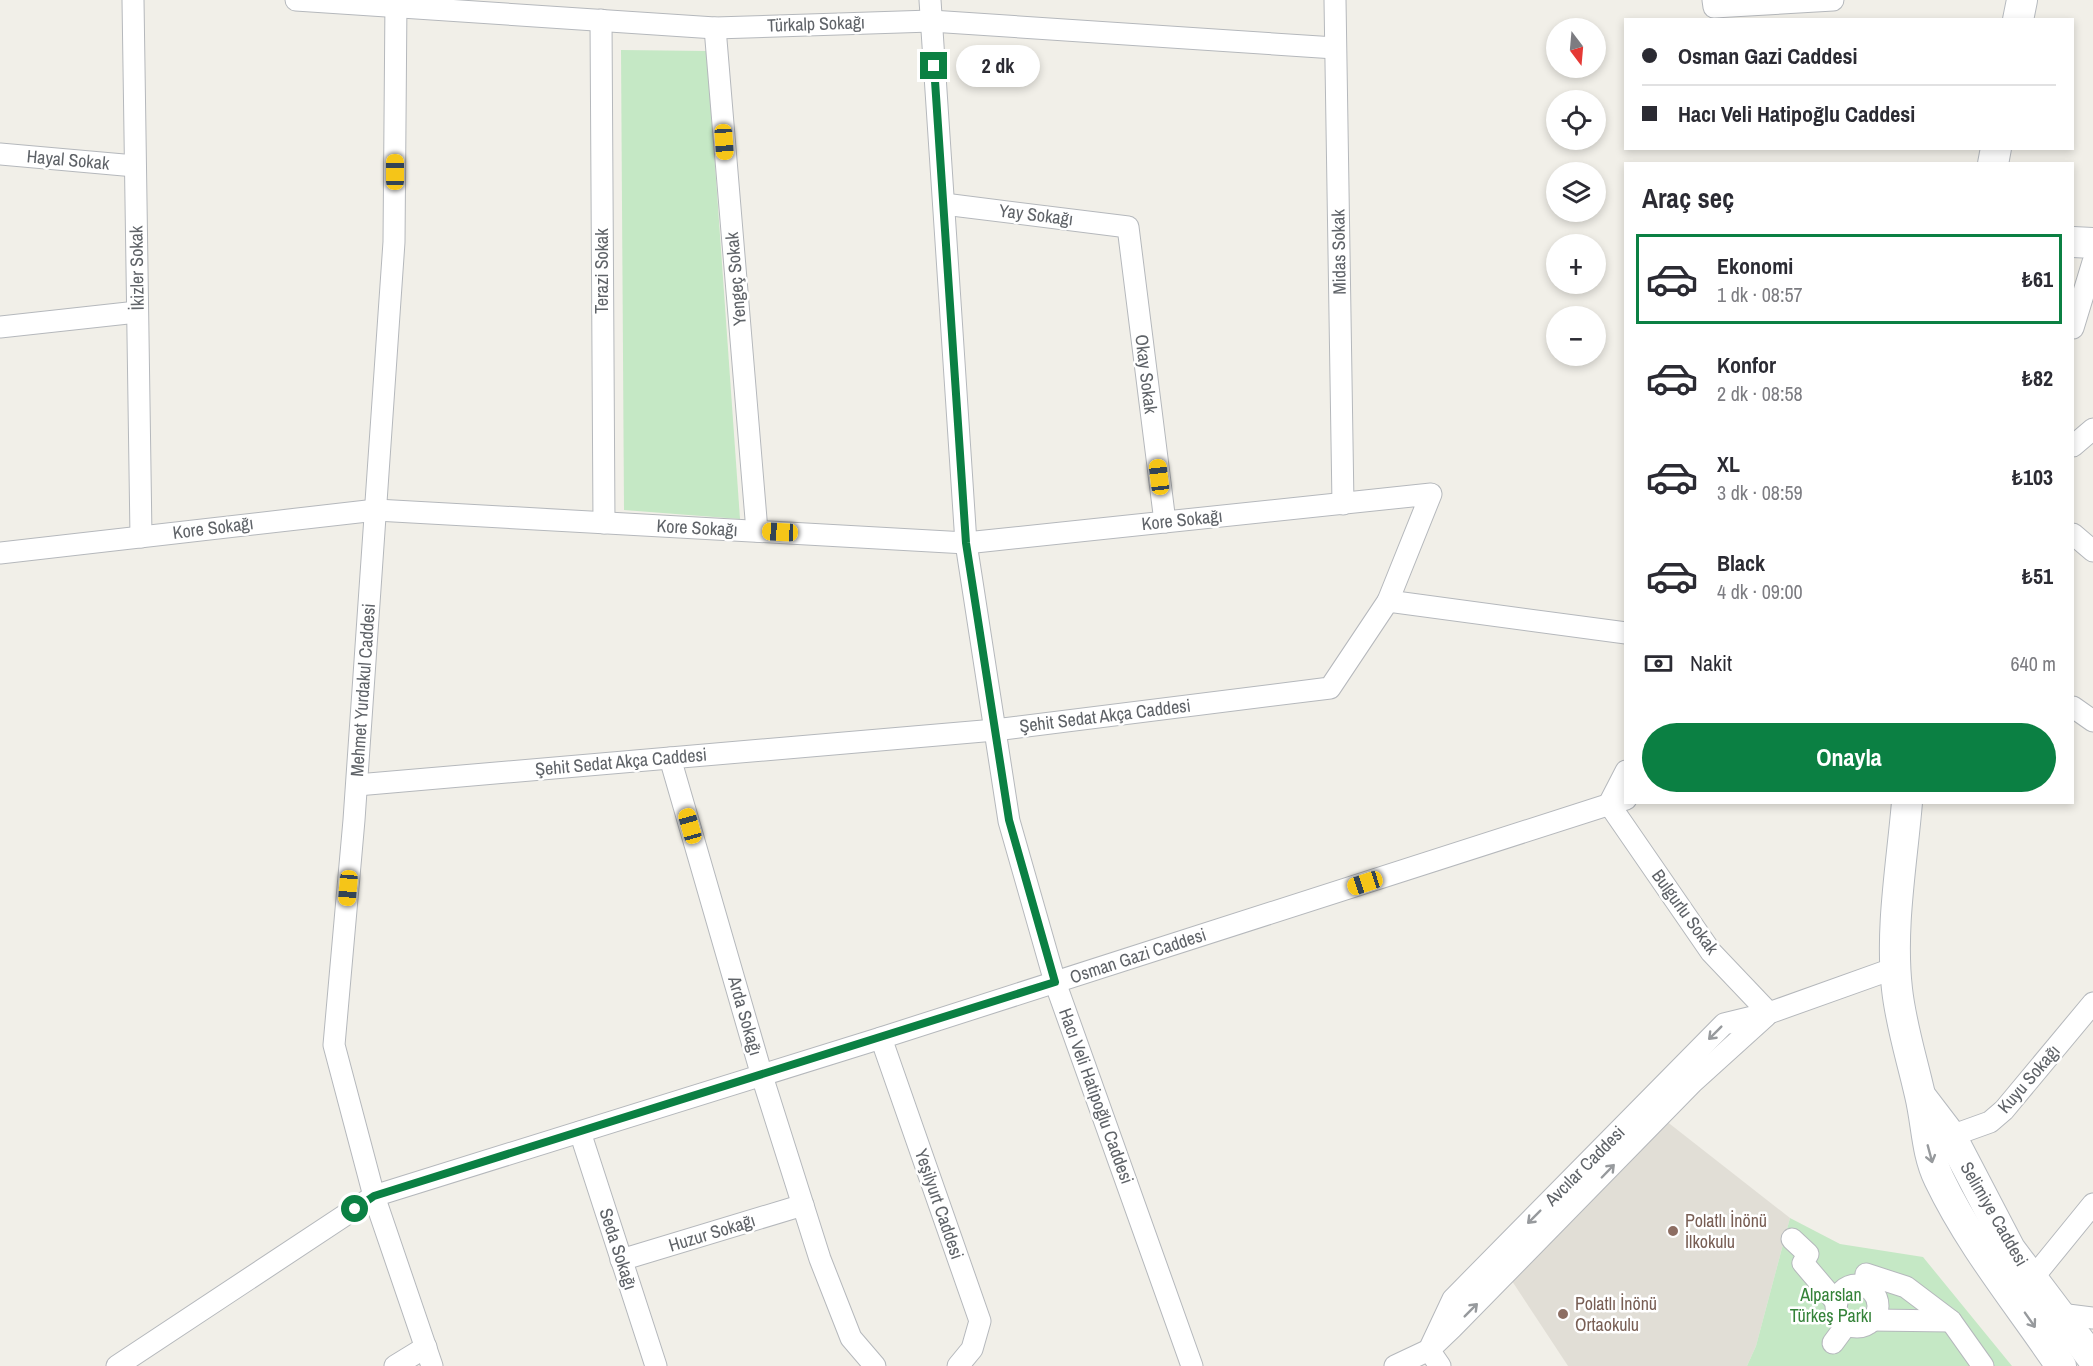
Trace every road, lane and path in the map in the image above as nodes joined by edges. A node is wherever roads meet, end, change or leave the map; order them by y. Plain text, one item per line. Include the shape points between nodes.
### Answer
1 (133, 0) edge
2 (296, 0) edge
3 (1335, 0) edge
4 (1713, 0) edge
5 (1833, 0) edge
6 (2022, 0) edge
7 (396, 4) edge
8 (931, 10) edge
9 (2018, 18) edge
10 (601, 20) junction
11 (715, 28) junction
12 (1335, 48) junction
13 (0, 154) edge
14 (135, 166) junction
15 (944, 204) junction
16 (1128, 227) joint
17 (2074, 242) edge
18 (2093, 243) edge
19 (2093, 262) edge
20 (137, 312) junction
21 (2074, 325) edge
22 (0, 327) edge
23 (2093, 429) edge
24 (2074, 445) edge
25 (1431, 494) joint
26 (1343, 504) junction
27 (376, 510) junction
28 (1165, 522) junction
29 (604, 523) junction
30 (757, 531) junction
31 (2074, 535) edge
32 (141, 537) junction
33 (966, 543) junction
34 (2093, 551) edge
35 (0, 553) edge
36 (1388, 601) junction
37 (1624, 633) edge
38 (995, 730) junction
39 (670, 758) junction
40 (1624, 778) edge
41 (357, 785) junction
42 (1617, 802) edge
43 (1907, 804) edge
44 (1896, 968) junction
45 (1055, 982) junction
46 (2093, 1003) edge
47 (1769, 1013) junction
48 (881, 1038) junction
49 (762, 1076) junction
50 (1920, 1096) junction
51 (580, 1132) junction
52 (1951, 1136) junction
53 (374, 1196) junction
54 (803, 1204) junction
55 (2093, 1204) edge
56 (1792, 1239) dead end
57 (621, 1260) junction
58 (2032, 1279) junction
59 (1865, 1286) junction
60 (1836, 1303) junction
61 (2060, 1314) junction
62 (2093, 1318) edge
63 (1872, 1320) junction
64 (1951, 1321) junction
65 (1847, 1324) junction
66 (1833, 1343) dead end
67 (429, 1357) edge
68 (1434, 1358) edge
69 (2093, 1359) edge
70 (2058, 1364) edge
71 (117, 1366) edge
72 (395, 1366) edge
73 (656, 1366) edge
74 (875, 1366) edge
75 (958, 1366) edge
76 (1192, 1366) edge
77 (1395, 1366) edge
78 (1983, 1366) edge

1 - 14 street, İkizler Sokak
2 - 7 street, Türkalp Sokağı
3 - 12 street, Midas Sokak
4 - 5 street via 1714,7
6 - 9 street
7 - 10 street, Türkalp Sokağı
7 - 27 street, Mehmet Yurdakul Caddesi via 394,242
8 - 11 street, Türkalp Sokağı
8 - 12 street, Türkalp Sokağı
8 - 15 street, Hacı Veli Hatipoğlu Caddesi
10 - 11 street, Türkalp Sokağı
10 - 29 street, Terazi Sokak
11 - 30 street, Yengeç Sokak
12 - 26 street, Midas Sokak
13 - 14 street, Hayal Sokak
14 - 20 street, İkizler Sokak
15 - 16 street, Yay Sokağı
15 - 33 street, Hacı Veli Hatipoğlu Caddesi
16 - 28 street, Okay Sokak
17 - 18 street
19 - 21 street
20 - 22 street
20 - 32 street, İkizler Sokak
23 - 24 street
25 - 26 street, Kore Sokağı
25 - 36 street, Şehit Sedat Akça Caddesi
26 - 28 street, Kore Sokağı
27 - 29 street, Kore Sokağı
27 - 32 street, Kore Sokağı
27 - 41 street, Mehmet Yurdakul Caddesi
28 - 33 street, Kore Sokağı
29 - 30 street, Kore Sokağı
30 - 33 street, Kore Sokağı
31 - 34 street
32 - 35 street, Kore Sokağı
33 - 38 street, Hacı Veli Hatipoğlu Caddesi
36 - 37 street
36 - 38 street, Şehit Sedat Akça Caddesi via 1330,688
38 - 39 street, Şehit Sedat Akça Caddesi
38 - 45 street, Hacı Veli Hatipoğlu Caddesi via 1009,820
39 - 41 street, Şehit Sedat Akça Caddesi
39 - 49 street, Arda Sokağı
40 - 42 street
41 - 53 street, Mehmet Yurdakul Caddesi via 334,1045
42 - 45 street, Osman Gazi Caddesi
42 - 47 street, Bulgurlu Sokak via 1711,952
43 - 44 street, Selimiye Caddesi
44 - 47 street, Avcılar Caddesi
44 - 50 street, Selimiye Caddesi via 1904,1034
45 - 48 street, Osman Gazi Caddesi
45 - 76 street, Hacı Veli Hatipoğlu Caddesi
46 - 52 street, Kuyu Sokağı via 2004,1110 1983,1126
47 - 68 street, Avcılar Caddesi via 1693,1082
48 - 49 street, Osman Gazi Caddesi
48 - 75 street, Yeşilyurt Caddesi via 980,1321 972,1349
49 - 51 street, Osman Gazi Caddesi
49 - 54 street, Arda Sokağı
50 - 52 street, Selimiye Caddesi
50 -> 70 street, Selimiye Caddesi via 1927,1140 1939,1178 1983,1253
51 - 53 street, Osman Gazi Caddesi
51 - 57 street, Seda Sokağı
52 - 58 street, Selimiye Caddesi via 1995,1224
53 - 67 street, Mehmet Yurdakul Caddesi
53 - 71 street, Osman Gazi Caddesi
54 - 57 street, Huzur Sokağı
54 - 74 street, Arda Sokağı via 851,1338
55 - 58 street
56 - 60 street via 1808,1254 1803,1263
57 - 73 street, Seda Sokağı
58 - 61 street, Selimiye Caddesi
59 - 60 street via 1845,1289
59 - 63 street via 1878,1301
59 - 64 street via 1866,1274 1906,1287
60 - 65 street via 1838,1314
61 - 62 street
61 - 69 street, Selimiye Caddesi
63 - 64 street
63 - 65 street via 1860,1327
64 - 78 street
65 - 66 street
67 - 72 street
68 - 77 street, Avcılar Caddesi

